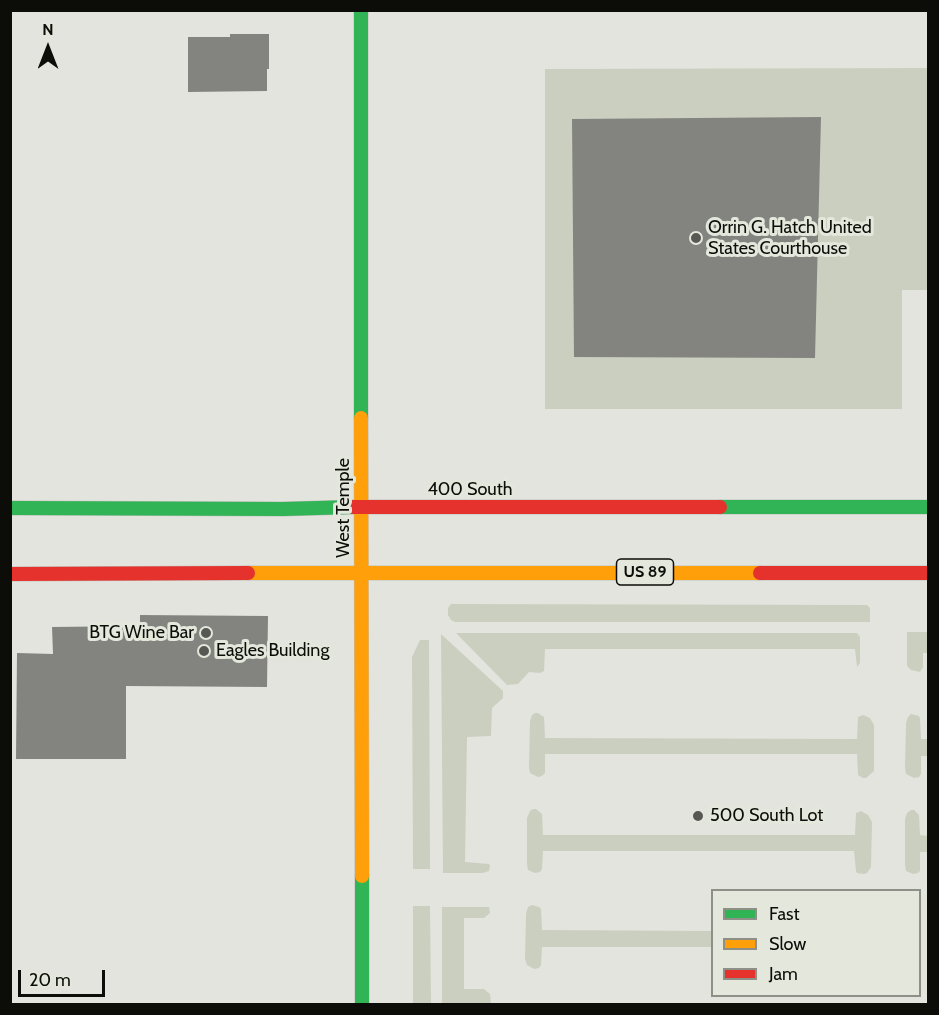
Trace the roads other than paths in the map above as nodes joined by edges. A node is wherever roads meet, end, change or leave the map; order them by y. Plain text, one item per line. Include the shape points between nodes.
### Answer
1 (361, 10) edge
2 (10, 507) edge
3 (362, 507) junction
4 (928, 507) edge
5 (362, 573) junction
6 (928, 573) edge
7 (10, 574) edge
8 (362, 1005) edge

1 - 3 main road, West Temple
2 - 3 main road, 400 South
3 - 4 main road, 400 South
3 - 5 main road, West Temple
5 - 6 main road, US 89
5 - 7 main road, US 89
5 - 8 main road, West Temple

